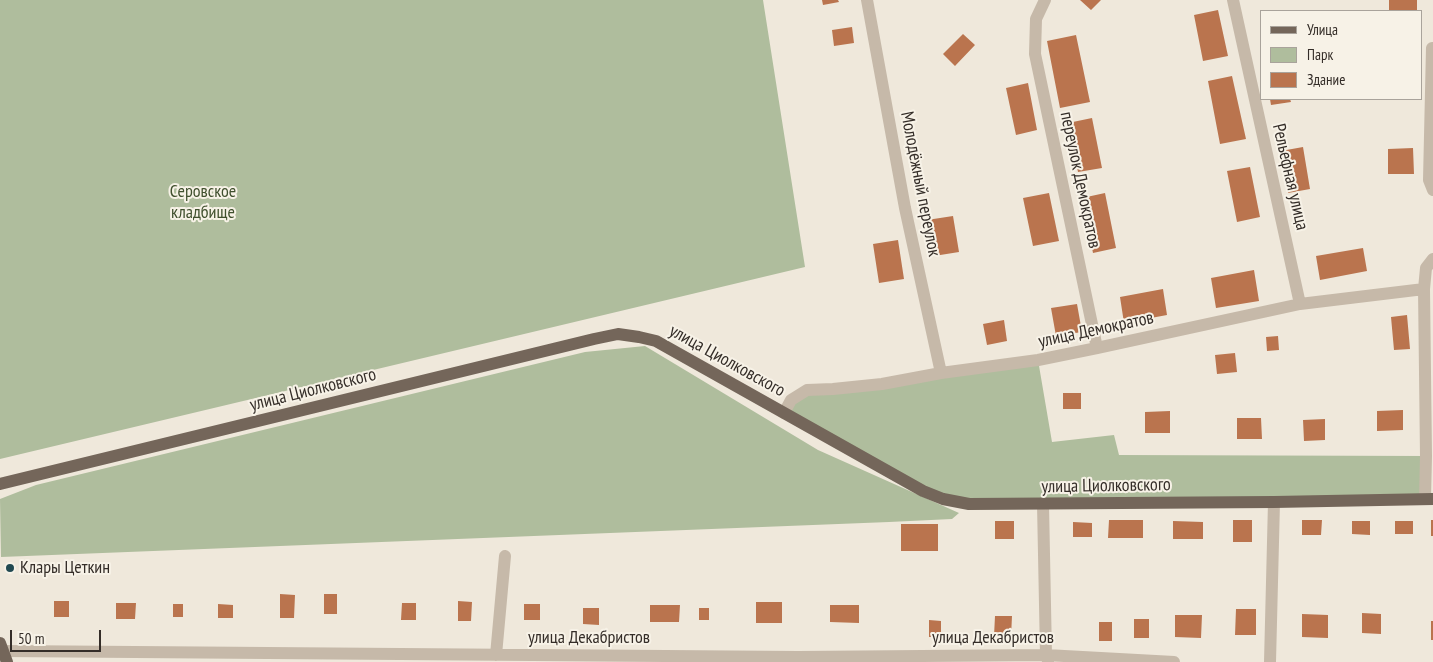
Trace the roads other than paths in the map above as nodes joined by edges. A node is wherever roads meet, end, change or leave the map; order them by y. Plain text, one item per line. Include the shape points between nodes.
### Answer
1 (867, 0) edge
2 (1045, 0) edge
3 (1232, 0) edge
4 (1432, 48) edge
5 (1433, 190) edge
6 (1433, 259) edge
7 (1424, 289) junction
8 (1300, 304) junction
9 (1097, 348) junction
10 (941, 373) junction
11 (784, 412) junction
12 (0, 484) edge
13 (1429, 499) edge
14 (1274, 502) junction
15 (1043, 504) junction
16 (505, 556) dead end
17 (3, 652) edge
18 (496, 655) junction
19 (1047, 658) edge
20 (798, 660) edge
21 (1174, 662) edge
22 (1270, 662) edge

1 - 10 street, Молодёжный переулок via 905,208
2 - 9 street, переулок Демократов via 1036,19 1035,54
3 - 8 street, Рельефная улица
4 - 5 street via 1429,180
6 - 7 street via 1426,268
7 - 8 street, улица Демократов
7 - 13 street
8 - 9 street, улица Демократов
9 - 10 street, улица Демократов via 1038,360
10 - 11 street, улица Демократов via 882,384 808,390 791,400
11 - 12 main road, улица Циолковского via 656,341 618,334
11 - 15 main road, улица Циолковского via 944,500 968,504
13 - 14 main road, улица Циолковского
14 - 15 main road, улица Циолковского
14 - 22 street
15 - 19 street
16 - 18 street
17 - 18 street, улица Декабристов
18 - 20 street, улица Декабристов
19 - 20 street, улица Декабристов
19 - 21 street, улица Декабристов

